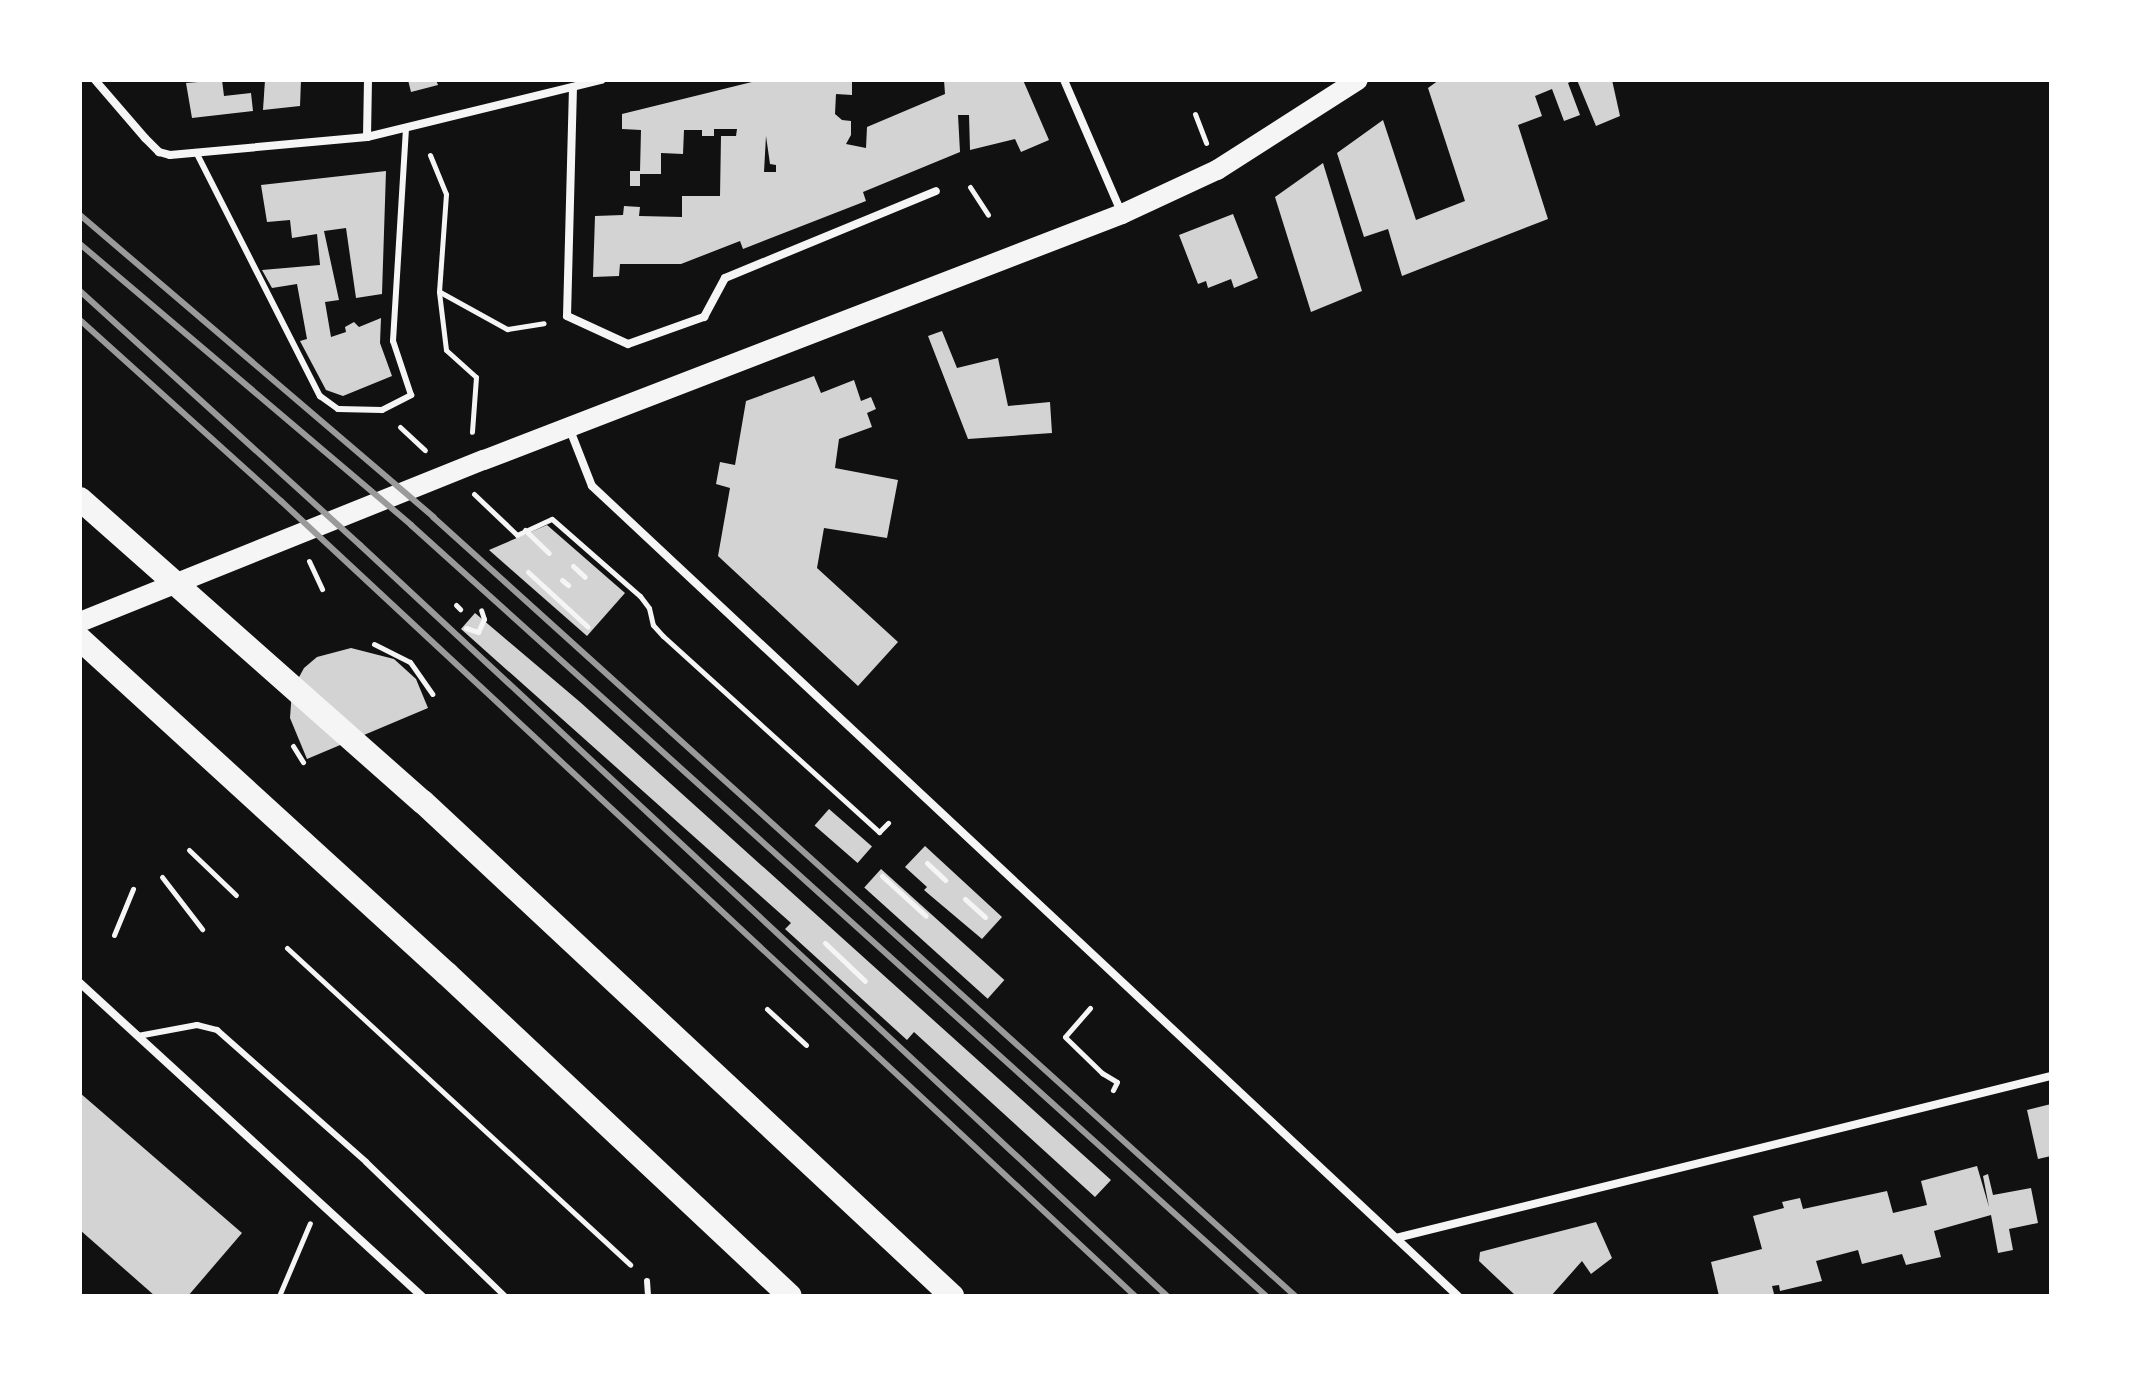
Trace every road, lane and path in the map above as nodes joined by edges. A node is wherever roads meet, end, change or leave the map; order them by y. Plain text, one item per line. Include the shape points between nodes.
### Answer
1 (95, 80) edge
2 (368, 80) edge
3 (601, 80) edge
4 (1064, 80) edge
5 (1358, 80) edge
6 (573, 87) junction
7 (406, 127) junction
8 (367, 137) junction
9 (196, 152) junction
10 (433, 166) dead end
11 (970, 187) dead end
12 (936, 191) dead end
13 (1122, 214) junction
14 (988, 215) dead end
15 (439, 292) junction
16 (547, 323) dead end
17 (382, 410) junction
18 (570, 429) junction
19 (472, 433) dead end
20 (427, 451) dead end
21 (472, 493) dead end
22 (80, 499) edge
23 (525, 530) junction
24 (549, 553) dead end
25 (573, 566) dead end
26 (528, 572) dead end
27 (585, 577) dead end
28 (481, 610) dead end
29 (80, 622) edge
30 (588, 627) dead end
31 (466, 628) dead end
32 (80, 639) edge
33 (374, 644) dead end
34 (432, 694) dead end
35 (293, 746) dead end
36 (303, 762) dead end
37 (888, 823) dead end
38 (189, 850) dead end
39 (927, 863) dead end
40 (882, 876) dead end
41 (162, 877) dead end
42 (945, 880) dead end
43 (133, 889) dead end
44 (236, 895) dead end
45 (965, 899) dead end
46 (926, 916) dead end
47 (985, 917) dead end
48 (202, 929) dead end
49 (114, 935) dead end
50 (825, 943) dead end
51 (287, 948) dead end
52 (865, 981) dead end
53 (80, 983) edge
54 (1090, 1008) dead end
55 (767, 1009) dead end
56 (138, 1036) junction
57 (806, 1045) dead end
58 (2051, 1076) edge
59 (1113, 1090) dead end
60 (311, 1221) dead end
61 (1396, 1238) junction
62 (647, 1281) joint
63 (279, 1296) edge
64 (422, 1296) edge
65 (505, 1296) edge
66 (648, 1296) edge
67 (790, 1296) edge
68 (952, 1296) edge
69 (1458, 1296) edge

1 - 9 street via 159,152
2 - 8 street
3 - 6 street
4 - 13 street
5 - 13 main road via 1217,170
6 - 7 street
6 - 12 street via 567,316 628,344 704,317 725,278
7 - 8 street
7 - 17 lane via 393,341 411,395
8 - 9 street
9 - 17 lane via 320,396 338,409
10 - 15 path via 446,194
11 - 14 path
13 - 18 main road
15 - 16 path via 507,329
15 - 19 path via 446,350 476,377
17 - 20 path
18 - 29 main road
18 - 61 street via 592,486
21 - 23 path via 517,535
22 - 68 highway via 287,679
23 - 24 path
23 - 37 path via 552,519 640,596 663,636 879,832
25 - 27 path
26 - 30 path
28 - 31 path via 484,619 478,632
32 - 67 highway
33 - 34 path via 410,662
35 - 36 path
38 - 44 path
39 - 42 path
40 - 46 path
41 - 48 path
43 - 49 path
45 - 47 path
50 - 52 path
51 - 62 path
53 - 56 street
54 - 59 path via 1065,1037 1117,1082
55 - 57 path
56 - 64 street
56 - 65 lane via 197,1025 217,1030 366,1162
58 - 61 street
60 - 63 path
61 - 69 street
62 - 66 lane

